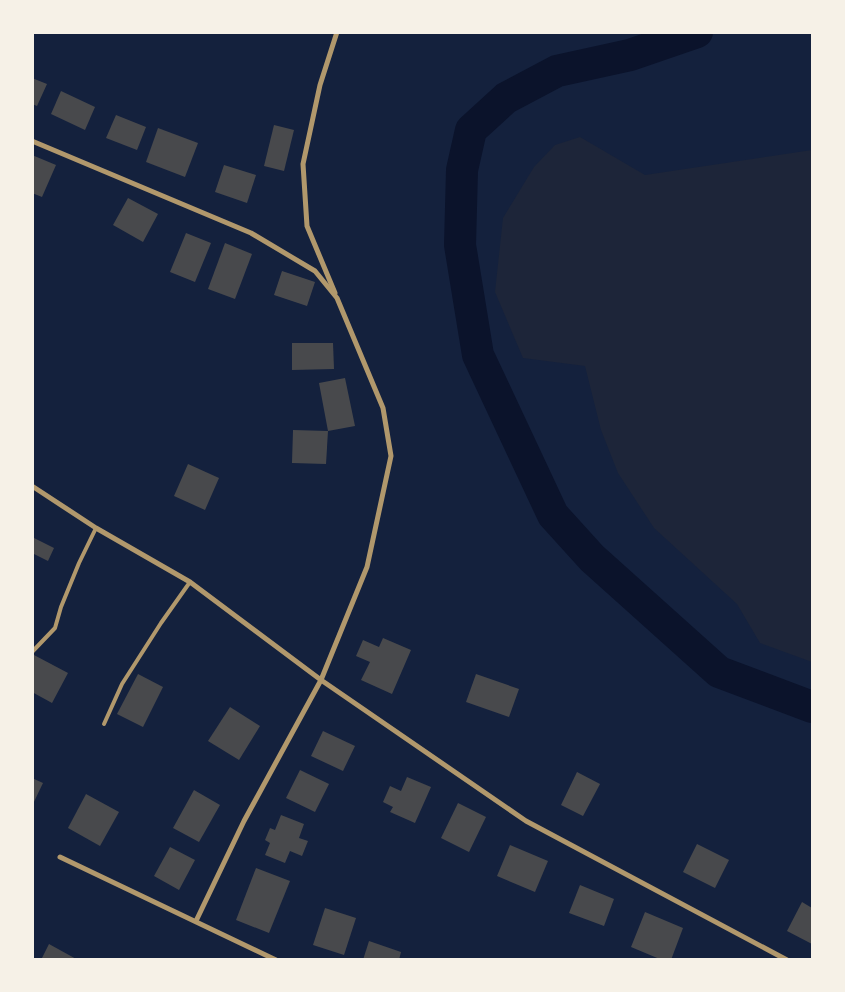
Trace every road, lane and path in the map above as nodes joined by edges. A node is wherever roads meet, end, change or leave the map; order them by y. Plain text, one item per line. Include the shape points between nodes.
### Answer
1 (337, 32) edge
2 (32, 142) edge
3 (337, 298) junction
4 (32, 486) edge
5 (96, 528) junction
6 (190, 582) junction
7 (32, 652) edge
8 (321, 680) junction
9 (104, 724) dead end
10 (60, 857) dead end
11 (196, 920) junction
12 (276, 960) edge
13 (787, 960) edge

1 - 3 street via 320,85 303,164 307,226
2 - 3 street via 251,234 315,271
3 - 8 street via 383,408 391,456 367,566
4 - 5 street
5 - 6 street
5 - 7 lane via 55,628
6 - 8 street
6 - 9 lane via 122,684
8 - 11 street via 244,821
8 - 13 street via 526,821
10 - 11 street
11 - 12 street

